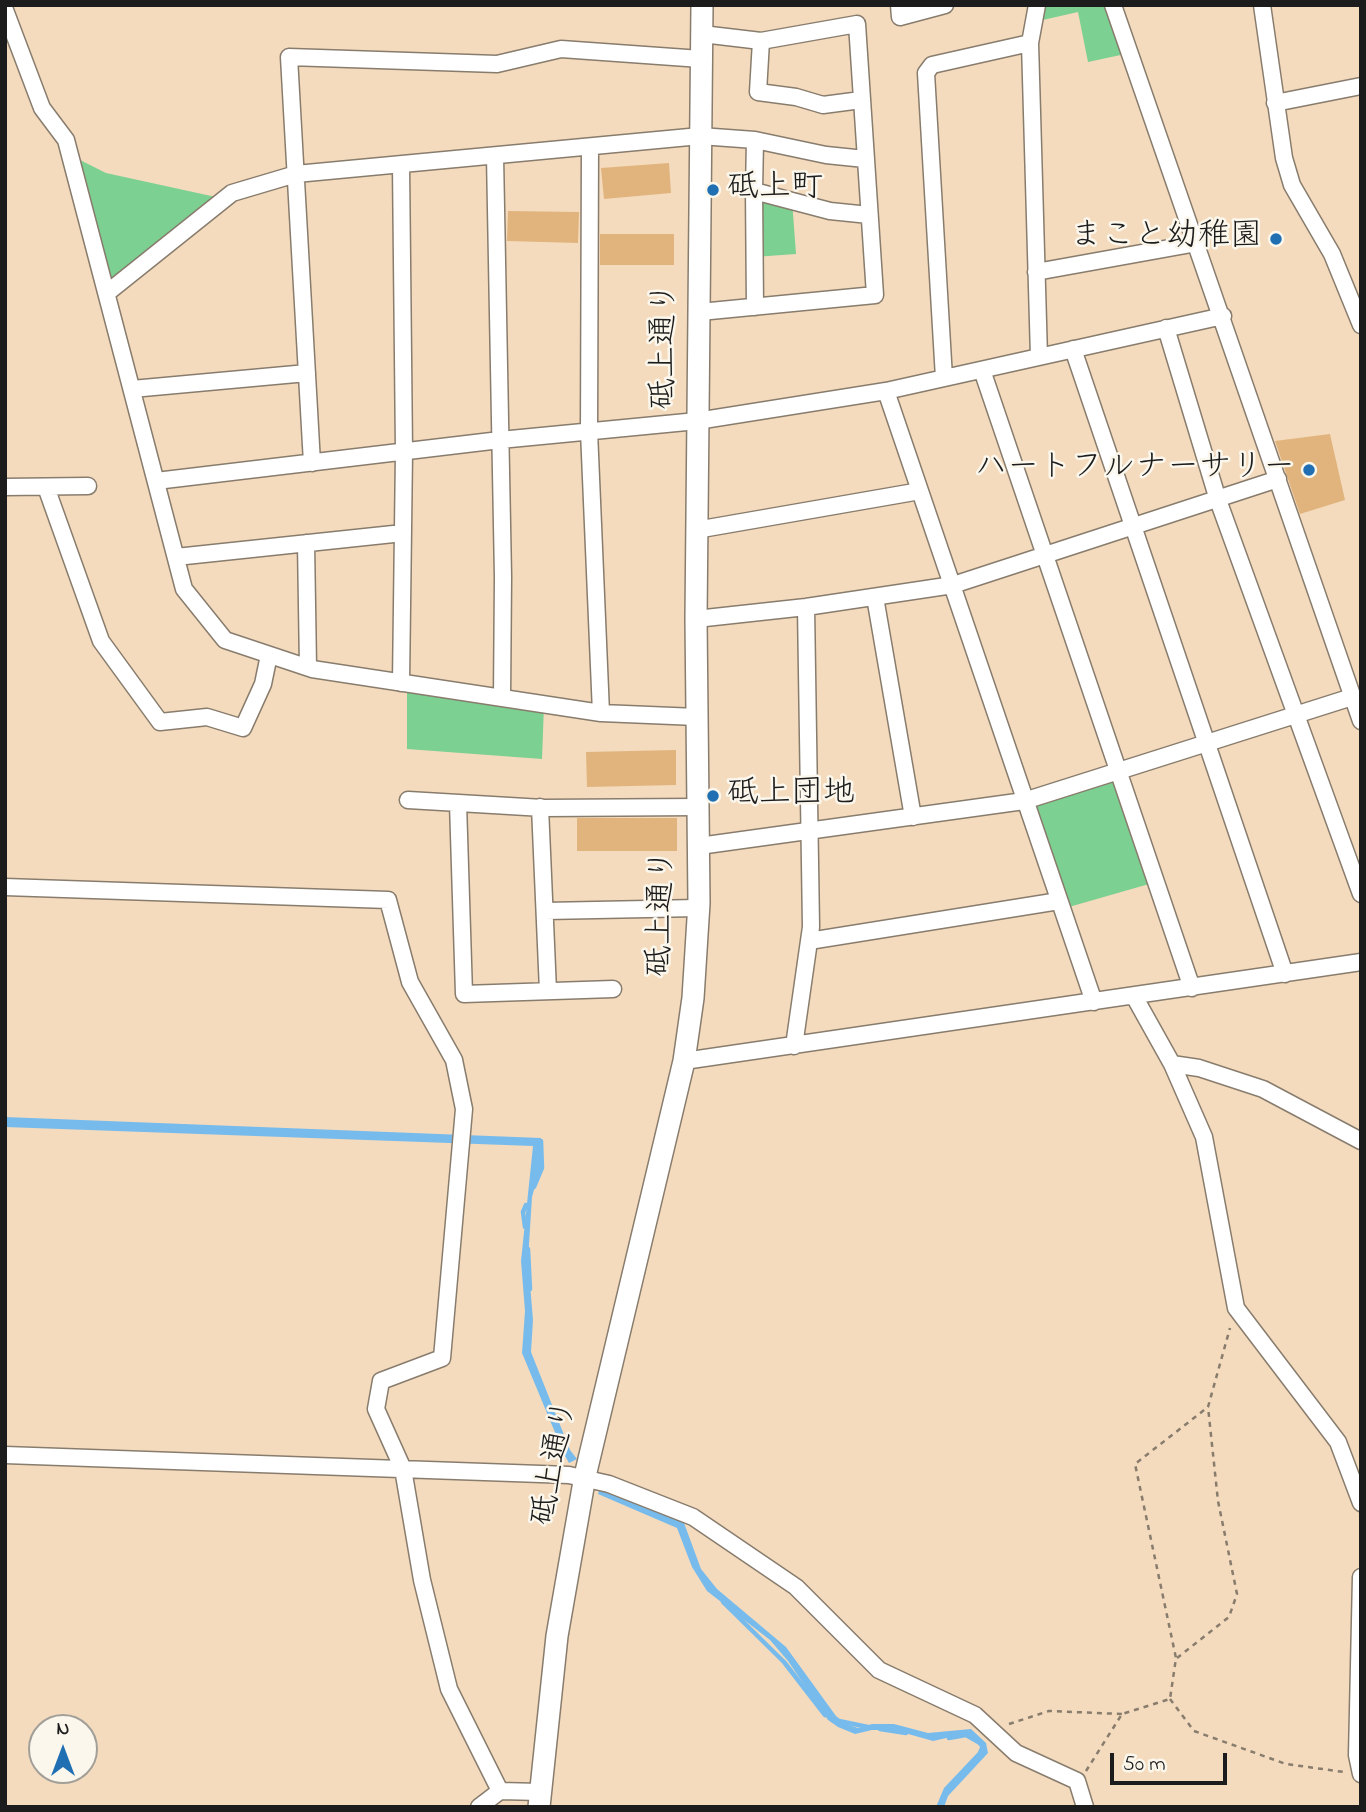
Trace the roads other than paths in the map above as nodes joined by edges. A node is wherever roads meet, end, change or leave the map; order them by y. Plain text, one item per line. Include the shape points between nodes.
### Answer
1 (702, 5) edge
2 (899, 5) edge
3 (945, 5) edge
4 (1037, 5) edge
5 (1113, 5) edge
6 (1262, 5) edge
7 (5, 10) edge
8 (702, 34) junction
9 (761, 41) junction
10 (1030, 43) junction
11 (701, 60) junction
12 (1361, 86) edge
13 (862, 100) junction
14 (1275, 103) junction
15 (700, 136) junction
16 (755, 140) junction
17 (590, 147) junction
18 (495, 156) junction
19 (864, 159) junction
20 (401, 165) junction
21 (296, 174) junction
22 (754, 191) junction
23 (869, 215) junction
24 (1197, 243) junction
25 (1036, 272) junction
26 (107, 293) junction
27 (755, 307) junction
28 (700, 312) junction
29 (1223, 316) junction
30 (1361, 325) edge
31 (1166, 328) junction
32 (1073, 349) junction
33 (1039, 357) junction
34 (982, 370) junction
35 (307, 373) junction
36 (944, 378) junction
37 (132, 389) junction
38 (886, 391) junction
39 (697, 421) junction
40 (589, 431) junction
41 (500, 440) junction
42 (404, 452) junction
43 (312, 463) junction
44 (1278, 479) junction
45 (156, 481) junction
46 (46, 486) junction
47 (88, 486) dead end
48 (5, 487) edge
49 (920, 491) junction
50 (1218, 500) junction
51 (1134, 527) junction
52 (696, 530) junction
53 (403, 533) junction
54 (306, 543) junction
55 (1044, 556) junction
56 (176, 557) junction
57 (953, 585) junction
58 (876, 597) junction
59 (806, 607) junction
60 (696, 619) junction
61 (269, 654) junction
62 (308, 667) junction
63 (401, 683) junction
64 (1352, 697) junction
65 (502, 698) junction
66 (601, 713) junction
67 (1295, 715) junction
68 (697, 717) junction
69 (1361, 721) edge
70 (1208, 743) junction
71 (1118, 773) junction
72 (408, 800) dead end
73 (1024, 801) junction
74 (458, 803) junction
75 (540, 807) junction
76 (698, 807) junction
77 (913, 817) junction
78 (810, 833) junction
79 (699, 846) junction
80 (5, 887) edge
81 (1361, 894) edge
82 (1059, 901) junction
83 (698, 908) junction
84 (544, 911) junction
85 (809, 941) junction
86 (1361, 962) edge
87 (1284, 974) junction
88 (1192, 988) junction
89 (613, 989) dead end
90 (548, 991) junction
91 (1134, 996) junction
92 (1094, 1002) junction
93 (794, 1046) junction
94 (684, 1061) junction
95 (1172, 1064) junction
96 (1361, 1141) edge
97 (5, 1455) edge
98 (403, 1469) junction
99 (585, 1476) junction
100 (1361, 1503) edge
101 (1361, 1577) edge
102 (1360, 1685) edge
103 (1355, 1773) edge
104 (500, 1791) junction
105 (539, 1799) edge
106 (479, 1807) edge
107 (1085, 1807) edge

1 - 8 street, 砥上通り
2 - 3 street via 900,17
4 - 10 street
5 - 24 street
6 - 14 street
7 - 26 street via 42,108 66,140
8 - 9 street
8 - 11 street, 砥上通り
9 - 13 street via 758,92 823,105
9 - 13 street via 858,24
10 - 25 street
10 - 36 street via 932,65 926,73
11 - 15 street, 砥上通り
11 - 21 street via 561,49 496,64 289,57
12 - 14 street
13 - 19 street
14 - 30 street via 1292,185 1332,254
15 - 16 street
15 - 17 street
15 - 28 street, 砥上通り
16 - 19 street
16 - 22 street
17 - 18 street
17 - 40 street
18 - 20 street
18 - 41 street
19 - 23 street
20 - 21 street
20 - 42 street
21 - 26 street via 232,193
21 - 35 street
22 - 23 street via 830,211
22 - 27 street
23 - 27 street via 875,295
24 - 25 street
24 - 29 street
25 - 33 street
26 - 37 street
27 - 28 street
28 - 39 street, 砥上通り
29 - 31 street
29 - 44 street
31 - 32 street
31 - 50 street
32 - 33 street
32 - 51 street
33 - 34 street
34 - 36 street
34 - 55 street
35 - 37 street
35 - 43 street
36 - 38 street
37 - 45 street
38 - 39 street
38 - 49 street
39 - 40 street
39 - 52 street, 砥上通り
40 - 41 street
40 - 66 street
41 - 42 street
41 - 65 street
42 - 43 street
42 - 53 street
43 - 45 street
44 - 50 street
44 - 64 street
45 - 56 street
46 - 47 street
46 - 48 street
46 - 61 street via 101,641 160,722 207,717 243,727
49 - 52 street
49 - 57 street
50 - 51 street
50 - 67 street
51 - 55 street
51 - 70 street
52 - 60 street, 砥上通り
53 - 54 street
53 - 63 street
54 - 56 street
54 - 62 street
55 - 57 street
55 - 71 street
56 - 61 street via 184,589 225,640
57 - 58 street
57 - 73 street
58 - 59 street
58 - 77 street
59 - 60 street
59 - 78 street
60 - 68 street, 砥上通り
61 - 62 street
62 - 63 street
63 - 65 street
64 - 67 street
64 - 69 street
65 - 66 street
66 - 68 street
67 - 70 street
67 - 81 street
68 - 76 street, 砥上通り
70 - 71 street
70 - 87 street
71 - 73 street
71 - 88 street
72 - 74 street
73 - 77 street
73 - 82 street
74 - 75 street
74 - 90 street via 464,994
75 - 76 street
75 - 84 street
76 - 79 street, 砥上通り
77 - 78 street
78 - 79 street
78 - 85 street
79 - 83 street, 砥上通り
80 - 98 street via 388,900 410,982 454,1060 464,1109 442,1359 381,1381 377,1400 376,1409
82 - 85 street
82 - 92 street
83 - 84 street
83 - 94 street, 砥上通り
84 - 90 street
85 - 93 street
86 - 87 street
87 - 88 street
88 - 91 street
89 - 90 street
91 - 92 street
91 - 95 street
92 - 93 street
93 - 94 street
94 - 99 street, 砥上通り
95 - 96 street via 1263,1089
95 - 100 street via 1203,1137 1236,1308 1338,1442
97 - 98 street
98 - 99 street
98 - 104 street via 422,1580 449,1689
99 - 105 street, 砥上通り via 557,1636
99 - 107 street via 693,1517 796,1587 879,1670 975,1716 1016,1753 1077,1781
101 - 102 street
102 - 103 street
104 - 105 street
104 - 106 street

